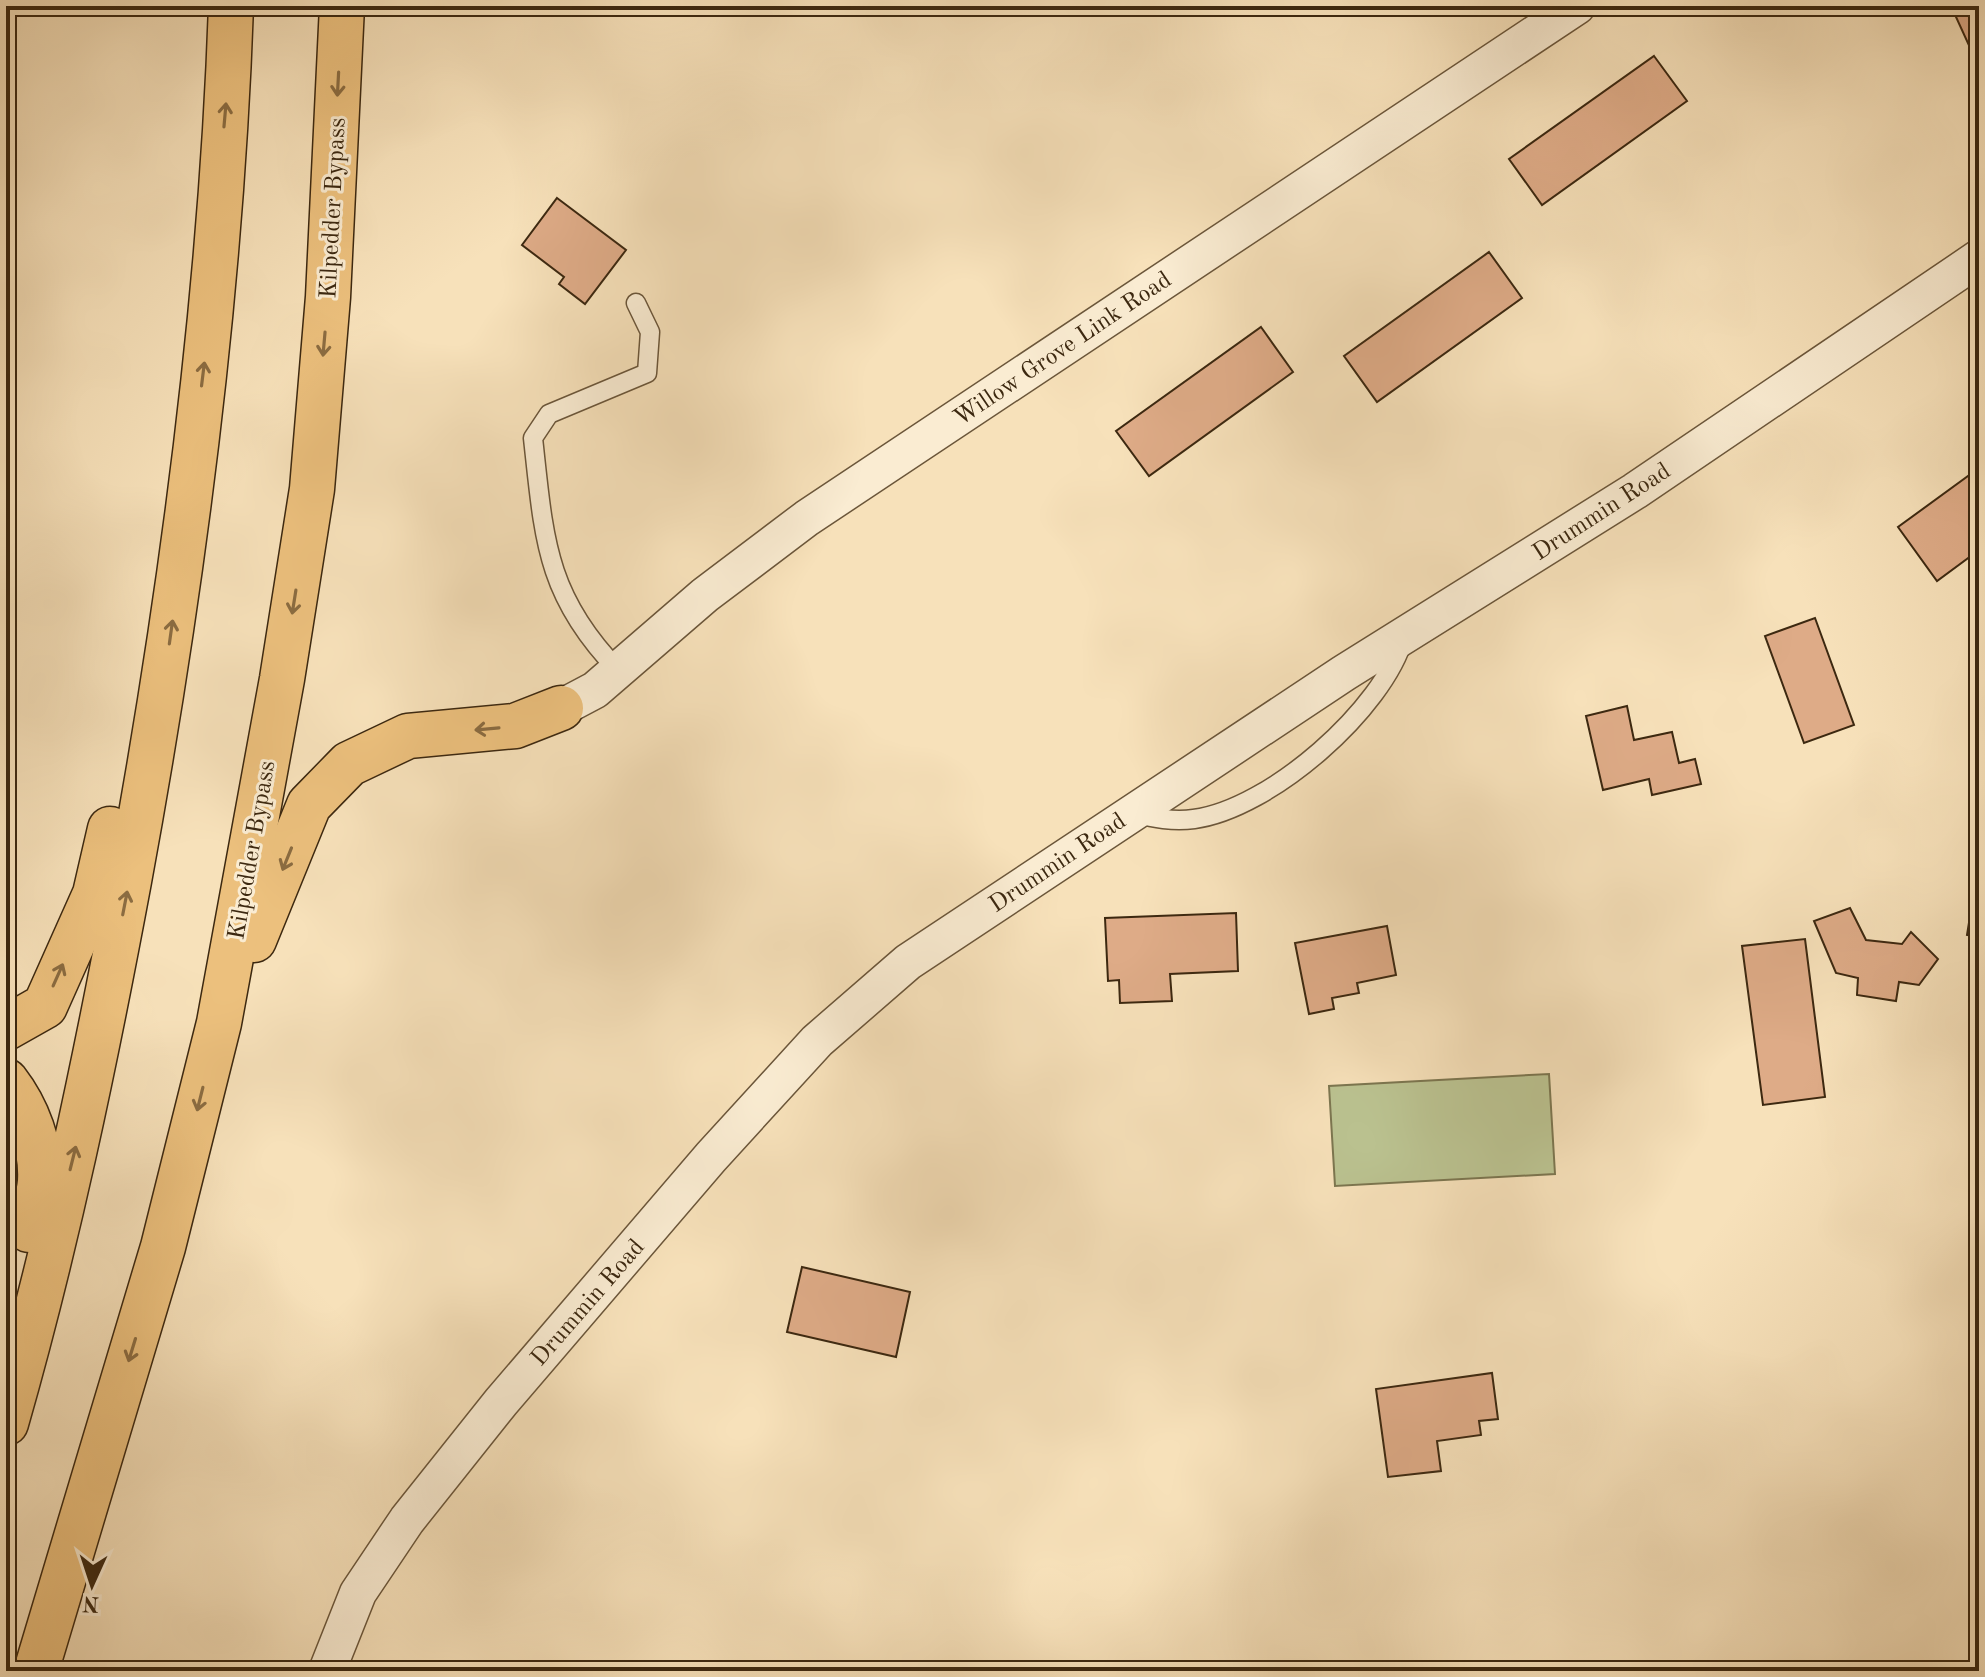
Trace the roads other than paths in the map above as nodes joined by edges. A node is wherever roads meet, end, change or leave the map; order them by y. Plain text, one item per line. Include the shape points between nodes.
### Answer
1 (231, 6) edge
2 (342, 6) edge
3 (1577, 6) edge
4 (1979, 258) edge
5 (636, 303) dead end
6 (1405, 635) junction
7 (618, 670) junction
8 (561, 708) joint
9 (161, 710) junction
10 (1132, 812) junction
11 (219, 1023) junction
12 (6, 1028) edge
13 (6, 1081) edge
14 (20, 1375) junction
15 (6, 1423) edge
16 (36, 1671) edge
17 (327, 1671) edge

9 -> 1 highway via 208,336
2 -> 11 highway, Kilpedder Bypass via 328,297 312,489
3 - 7 street, Willow Grove Link Road via 807,518
4 - 6 street, Drummin Road via 1635,491
5 - 7 lane via 650,332 647,373 549,414 533,438 547,550 557,584 588,639
6 - 10 street, Drummin Road
6 - 10 lane via 1397,663 1300,771 1243,802 1196,819 1162,820
7 - 8 street, Willow Grove Link Road
8 -> 11 highway via 515,726 408,736 349,764 309,805
12 -> 9 highway via 45,1006 95,894 124,767
14 -> 9 highway via 89,1096
10 - 17 street, Drummin Road via 908,962 806,1053 510,1391 407,1520 358,1593
11 -> 16 highway, Kilpedder Bypass via 163,1247
13 - 14 highway via 34,1132 40,1180 14,1294
14 - 15 highway

